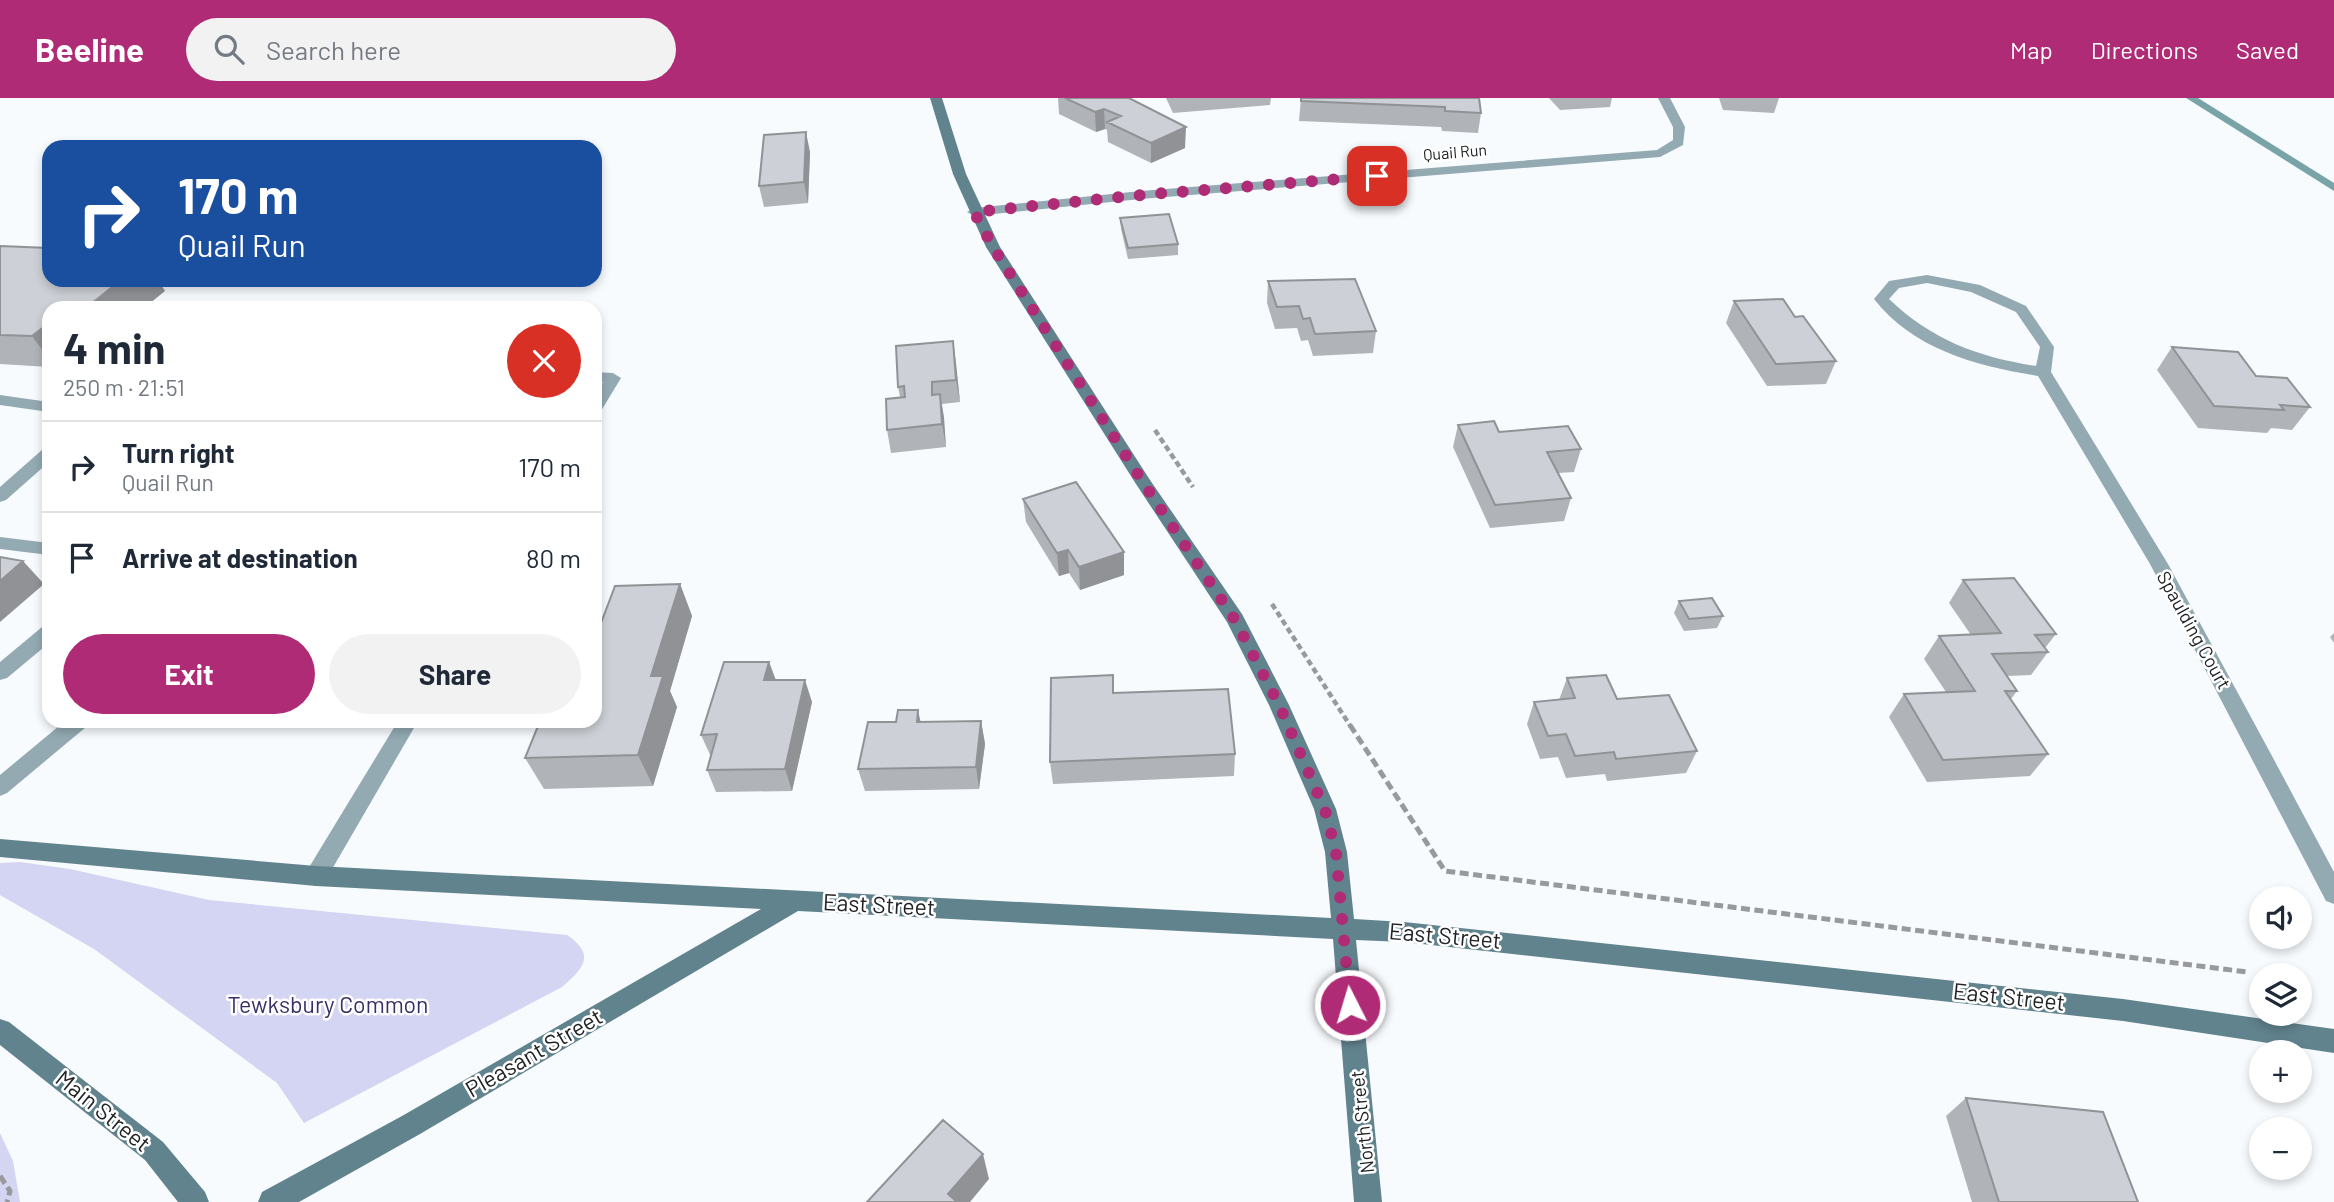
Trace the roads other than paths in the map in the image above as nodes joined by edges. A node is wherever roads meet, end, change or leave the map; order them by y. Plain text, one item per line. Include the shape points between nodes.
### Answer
1 (936, 98) edge
2 (1664, 98) edge
3 (974, 212) junction
4 (2043, 372) junction
5 (602, 377) edge
6 (602, 396) edge
7 (0, 400) edge
8 (42, 406) edge
9 (42, 459) edge
10 (0, 496) edge
11 (0, 543) edge
12 (42, 548) edge
13 (42, 638) edge
14 (0, 673) edge
15 (71, 728) edge
16 (404, 728) edge
17 (0, 787) edge
18 (0, 848) edge
19 (316, 876) junction
20 (2334, 894) edge
21 (795, 901) junction
22 (1342, 927) junction
23 (0, 1030) edge
24 (2334, 1041) edge
25 (195, 1202) edge
26 (272, 1202) edge
27 (1367, 1202) edge

1 - 3 main road, North Street
2 - 3 street, Quail Run via 1679,127 1679,142 1660,153
3 - 22 main road, North Street via 1254,656 1325,810 1336,852
4 - 4 street via 2047,347 2021,309 1975,288 1927,279 1894,284 1881,299 1905,324 1941,346 1992,364
4 - 20 street, Spaulding Court via 2101,461
5 - 6 street via 613,377
7 - 8 street
9 - 10 street
11 - 12 street
13 - 14 street
15 - 17 street
16 - 19 street
18 - 19 main road, East Street
19 - 21 main road, East Street
21 - 22 main road, East Street
21 - 26 main road, Pleasant Street
22 - 24 main road, East Street via 2123,1010
22 - 27 main road, North Street
23 - 25 main road, Main Street via 154,1150

